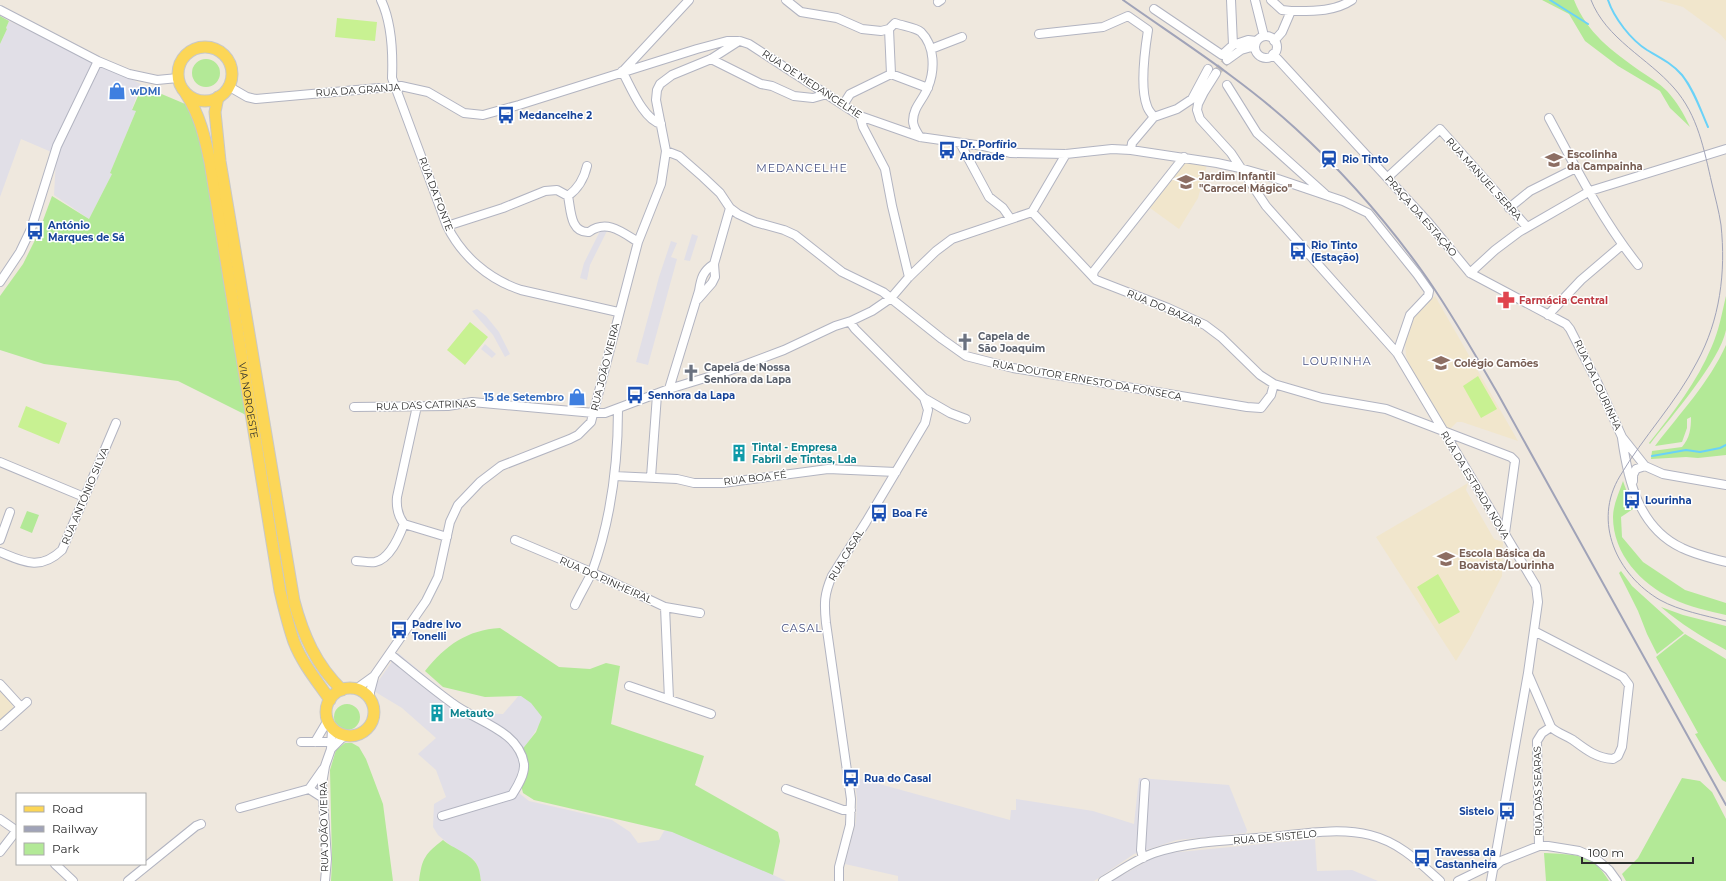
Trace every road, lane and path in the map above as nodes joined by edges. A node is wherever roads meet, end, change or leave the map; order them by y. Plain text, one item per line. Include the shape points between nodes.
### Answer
1 (381, 0) edge
2 (689, 0) edge
3 (786, 0) edge
4 (1231, 0) edge
5 (1255, 0) edge
6 (1272, 0) edge
7 (1352, 0) edge
8 (1154, 9) dead end
9 (0, 10) edge
10 (1291, 11) junction
11 (889, 29) junction
12 (1039, 34) dead end
13 (1264, 36) junction
14 (962, 37) dead end
15 (1274, 40) junction
16 (740, 41) junction
17 (1255, 44) junction
18 (1233, 45) junction
19 (931, 49) junction
20 (1273, 54) junction
21 (711, 59) junction
22 (1227, 60) tunnel mouth
23 (98, 61) junction
24 (622, 71) junction
25 (891, 74) junction
26 (178, 78) junction
27 (1227, 85) dead end
28 (228, 86) junction
29 (396, 87) junction
30 (928, 88) junction
31 (186, 94) junction
32 (827, 94) junction
33 (218, 97) junction
34 (843, 105) junction
35 (860, 116) junction
36 (1154, 116) junction
37 (1548, 118) dead end
38 (661, 124) junction
39 (920, 137) junction
40 (960, 143) junction
41 (1726, 149) edge
42 (1131, 150) junction
43 (666, 151) junction
44 (1066, 154) junction
45 (1184, 157) junction
46 (587, 166) dead end
47 (1240, 168) junction
48 (1576, 168) junction
49 (1388, 178) junction
50 (1590, 191) junction
51 (568, 196) junction
52 (1327, 196) junction
53 (730, 208) junction
54 (1509, 208) junction
55 (1032, 212) junction
56 (1010, 218) junction
57 (447, 226) junction
58 (1527, 227) junction
59 (638, 242) junction
60 (1622, 245) junction
61 (714, 264) junction
62 (1638, 265) dead end
63 (1470, 273) junction
64 (1093, 275) junction
65 (909, 278) junction
66 (0, 282) edge
67 (891, 298) junction
68 (696, 301) junction
69 (618, 312) junction
70 (1548, 315) junction
71 (850, 322) junction
72 (1397, 353) junction
73 (1274, 384) junction
74 (670, 389) junction
75 (657, 395) junction
76 (924, 398) junction
77 (417, 406) junction
78 (354, 407) dead end
79 (618, 409) junction
80 (594, 413) junction
81 (966, 419) dead end
82 (116, 423) dead end
83 (1443, 431) junction
84 (1622, 437) junction
85 (0, 462) edge
86 (1645, 466) junction
87 (896, 472) junction
88 (614, 476) junction
89 (651, 477) junction
90 (1726, 485) edge
91 (1632, 487) junction
92 (84, 498) junction
93 (10, 512) dead end
94 (404, 524) junction
95 (1505, 533) junction
96 (447, 537) junction
97 (0, 540) edge
98 (515, 540) dead end
99 (0, 552) edge
100 (356, 561) dead end
101 (1726, 562) edge
102 (591, 572) junction
103 (575, 605) dead end
104 (665, 607) junction
105 (700, 613) dead end
106 (1534, 631) junction
107 (390, 654) junction
108 (1528, 674) junction
109 (374, 676) junction
110 (0, 684) edge
111 (629, 686) dead end
112 (356, 689) junction
113 (342, 690) junction
114 (370, 699) junction
115 (669, 699) junction
116 (330, 700) junction
117 (711, 714) dead end
118 (330, 724) junction
119 (0, 726) edge
120 (1550, 727) junction
121 (347, 736) junction
122 (301, 742) dead end
123 (315, 742) junction
124 (331, 746) junction
125 (325, 766) junction
126 (1145, 783) dead end
127 (786, 788) dead end
128 (309, 789) junction
129 (323, 798) junction
130 (240, 808) dead end
131 (851, 810) junction
132 (442, 816) dead end
133 (0, 819) edge
134 (201, 824) dead end
135 (16, 829) edge
136 (16, 831) edge
137 (1539, 846) junction
138 (0, 852) edge
139 (1143, 858) junction
140 (57, 865) edge
141 (1493, 866) junction
142 (73, 881) edge
143 (128, 881) edge
144 (325, 881) edge
145 (839, 881) edge
146 (1103, 881) edge
147 (1440, 881) edge
148 (1458, 881) edge
149 (1490, 881) edge
150 (1617, 881) edge

1 - 29 street, RUA DA FONTE via 387,18 392,78
2 - 24 street
3 - 11 street via 801,12 836,18 862,29
4 - 18 street
5 - 13 street
6 - 10 street via 1282,10
7 - 10 street via 1332,9
8 - 18 street via 1222,55
9 - 23 street
10 - 15 street via 1282,32
11 - 19 street via 895,23 920,31
11 - 25 street
12 - 36 street via 1103,27 1128,16 1138,22 1148,30 1144,95 1147,107
13 - 15 street
13 - 17 street
14 - 19 street
15 - 20 street via 1276,48
16 - 21 street, RUA JOÃO VIEIRA
16 - 24 street via 718,43
16 - 32 street, RUA DE MEDANCELHE via 762,52
17 - 18 street via 1248,40
17 - 20 street via 1257,53 1263,57
17 - 22 street
19 - 30 street via 933,59
20 - 49 street, PRAÇA DA ESTAÇÃO
21 - 32 street via 761,84 794,96 813,98
21 - 38 street, RUA JOÃO VIEIRA via 672,75 660,84 656,100
23 - 26 street via 146,78
23 - 66 street via 57,146 31,229 20,252
24 - 29 street, RUA DA GRANJA via 483,115 464,113 428,92
24 - 38 street via 648,116 655,123
25 - 30 street
25 - 34 street via 850,94
26 - 28 main road via 178,69 186,53 204,46 221,52 227,58 232,75
26 - 31 main road
27 - 52 street via 1257,132
28 - 29 street, RUA DA GRANJA via 256,99
28 - 33 main road
29 - 57 street, RUA DA FONTE
30 - 39 street via 913,119
31 - 33 main road via 202,101
31 - 116 main road, VIA NOROESTE via 200,119 210,162 279,583 288,624 303,661
32 - 34 street, RUA DE MEDANCELHE
33 - 113 main road, VIA NOROESTE via 215,112 220,161 294,601 312,652
34 - 35 street, RUA DE MEDANCELHE
35 - 39 street, RUA DE MEDANCELHE
35 - 65 street via 885,169
36 - 42 street via 1132,143
36 - 47 street via 1177,109 1192,99 1212,71 1197,110 1200,119 1231,153
37 - 48 street
38 - 43 street, RUA JOÃO VIEIRA
39 - 40 street, RUA DE MEDANCELHE
40 - 44 street, RUA DE MEDANCELHE via 1010,153
40 - 56 street via 989,197 1003,208
41 - 50 street
42 - 44 street, RUA DE MEDANCELHE via 1112,149
42 - 45 street, RUA DE MEDANCELHE
43 - 53 street, RUA DOUTOR ERNESTO DA FONSECA via 679,156 703,177 720,193
43 - 59 street, RUA JOÃO VIEIRA via 661,184
44 - 55 street
45 - 47 street, RUA DE MEDANCELHE
45 - 64 street
46 - 51 street via 582,182
47 - 52 street
47 - 72 street, RUA DA ESTRADA NOVA via 1266,206
48 - 50 street
48 - 54 street via 1530,191
49 - 54 street, RUA MANUEL SERRA via 1440,129
49 - 63 street, PRAÇA DA ESTAÇÃO
50 - 58 street
50 - 60 street
51 - 57 street via 557,190 545,191
51 - 59 street via 574,224 578,229 589,232 610,226
52 - 72 street via 1368,213 1429,291 1428,296 1410,315
53 - 61 street
53 - 67 street, RUA DOUTOR ERNESTO DA FONSECA via 755,222 795,235 842,272
54 - 58 street, RUA MANUEL SERRA
55 - 56 street, RUA DAS CATRINAS
55 - 64 street, RUA DO BAZAR
56 - 65 street, RUA DAS CATRINAS via 952,239
57 - 69 street, RUA DA FONTE via 469,259 496,280 520,290
58 - 63 street via 1495,250
59 - 69 street, RUA JOÃO VIEIRA
60 - 62 street
60 - 70 street via 1581,280
61 - 68 street via 702,275
61 - 68 street via 715,277
63 - 70 street, RUA DA LOURINHA
64 - 73 street, RUA DO BAZAR via 1096,280 1205,325 1260,375
65 - 67 street, RUA DAS CATRINAS
67 - 71 street, RUA DAS CATRINAS
67 - 73 street, RUA DOUTOR ERNESTO DA FONSECA via 942,340 966,356 994,363 1247,407 1261,408 1271,395
68 - 74 street
69 - 80 street, RUA JOÃO VIEIRA
70 - 84 street, RUA DA LOURINHA via 1566,324 1573,334
71 - 74 street, RUA DAS CATRINAS via 728,371
71 - 76 street
72 - 83 street, RUA DA ESTRADA NOVA
73 - 83 street, RUA DO BAZAR via 1322,398 1386,409
74 - 75 street, RUA DAS CATRINAS
75 - 79 street, RUA DAS CATRINAS
75 - 89 street
76 - 81 street
76 - 87 street, RUA CASAL via 928,410 925,423
77 - 78 street, RUA DAS CATRINAS
77 - 80 street, RUA DAS CATRINAS via 461,405 472,402
77 - 94 street via 397,497 396,507
79 - 80 street, RUA DAS CATRINAS
79 - 88 street
80 - 96 street, RUA JOÃO VIEIRA via 590,422 578,434 501,466 480,482 458,505
82 - 92 street, RUA ANTÓNIO SILVA
83 - 95 street, RUA DA ESTRADA NOVA
83 - 95 street, RUA DO BAZAR via 1515,461
84 - 86 street, RUA DA LOURINHA
84 - 91 street
85 - 92 street
86 - 90 street, RUA DA LOURINHA via 1663,474
86 - 91 street via 1636,469
87 - 89 street, RUA BOA FÉ via 828,469 723,483 694,483
87 - 131 street, RUA CASAL via 832,576 824,600
88 - 89 street, RUA BOA FÉ
88 - 102 street via 608,515
91 - 101 street via 1650,523 1671,542
92 - 99 street, RUA ANTÓNIO SILVA via 65,546 50,559 32,564
93 - 97 street
94 - 96 street
94 - 100 street via 395,546 382,559 376,562
95 - 106 street, RUA DA ESTRADA NOVA via 1536,586 1538,602
96 - 107 street, RUA JOÃO VIEIRA via 433,588
98 - 102 street, RUA DO PINHEIRAL
102 - 103 street
102 - 104 street, RUA DO PINHEIRAL
104 - 105 street, RUA DO PINHEIRAL
104 - 115 street
106 - 108 street, RUA DA ESTRADA NOVA
106 - 120 street via 1623,677 1629,685 1621,752 1613,759 1585,750
107 - 109 street, RUA JOÃO VIEIRA
107 - 132 street via 453,704 498,729 520,752 524,765 512,795
108 - 120 street
108 - 141 street, RUA DA ESTRADA NOVA
109 - 112 street, RUA JOÃO VIEIRA
109 - 114 street, RUA JOÃO VIEIRA
110 - 119 street via 24,704
111 - 115 street
112 - 113 main road
112 - 114 main road
113 - 116 main road
114 - 121 main road via 374,713 369,728 355,736
115 - 117 street
116 - 118 main road via 327,707
118 - 121 main road via 340,734
118 - 123 street
118 - 124 street, RUA JOÃO VIEIRA
120 - 137 street, RUA DAS SEARAS via 1542,733 1537,742
121 - 124 street
122 - 123 street
123 - 124 street
124 - 125 street, RUA JOÃO VIEIRA
125 - 128 street
125 - 129 street, RUA JOÃO VIEIRA
126 - 139 street via 1141,850
127 - 131 street via 836,808
128 - 129 street
128 - 130 street
129 - 144 street, RUA JOÃO VIEIRA via 327,859
131 - 145 street, RUA CASAL
133 - 135 street
134 - 143 street
136 - 138 street
137 - 141 street
137 - 150 street via 1569,848 1587,854 1602,863
139 - 146 street, RUA DE SISTELO
139 - 147 street, RUA DE SISTELO via 1183,846 1311,833 1348,832 1370,835 1391,843 1413,856
140 - 142 street
141 - 148 street
141 - 149 street, RUA DA ESTRADA NOVA

